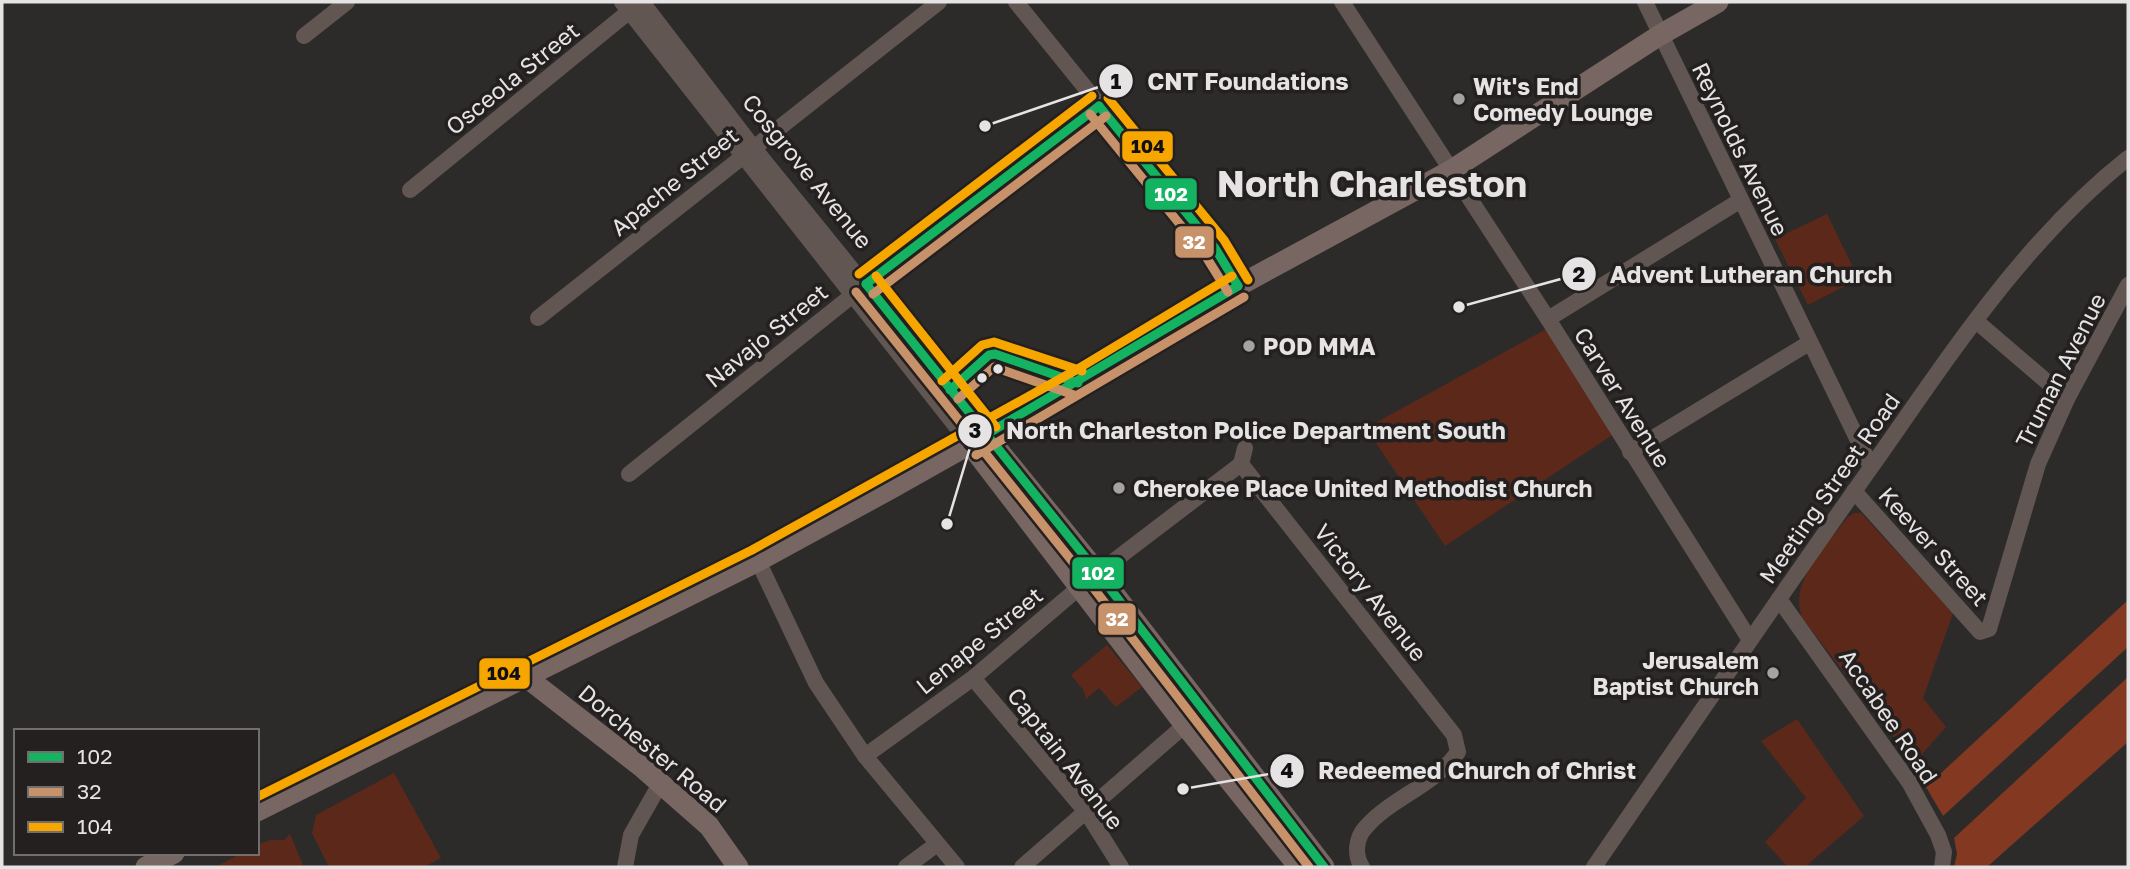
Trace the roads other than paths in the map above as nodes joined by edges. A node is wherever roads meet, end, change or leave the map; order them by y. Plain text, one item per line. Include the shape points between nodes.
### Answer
1 (348, 2) edge
2 (939, 2) edge
3 (1016, 2) edge
4 (1342, 2) edge
5 (1645, 2) edge
6 (1718, 2) edge
7 (634, 4) edge
8 (1660, 35) junction
9 (304, 36) dead end
10 (1100, 106) junction
11 (747, 152) junction
12 (2128, 158) edge
13 (1450, 171) junction
14 (410, 190) dead end
15 (1741, 200) junction
16 (2128, 285) edge
17 (1238, 286) junction
18 (860, 289) junction
19 (538, 318) dead end
20 (1548, 319) junction
21 (1976, 321) junction
22 (1809, 343) junction
23 (2067, 398) junction
24 (978, 440) junction
25 (1630, 452) junction
26 (1243, 456) joint
27 (1871, 467) junction
28 (629, 474) dead end
29 (1854, 491) junction
30 (758, 561) junction
31 (1090, 579) junction
32 (1779, 598) junction
33 (1980, 632) joint
34 (1751, 640) junction
35 (526, 677) junction
36 (973, 678) junction
37 (1185, 725) junction
38 (865, 756) junction
39 (660, 783) junction
40 (259, 810) edge
41 (1087, 813) junction
42 (937, 844) junction
43 (170, 855) edge
44 (146, 867) edge
45 (625, 867) edge
46 (738, 867) edge
47 (906, 867) edge
48 (957, 867) edge
49 (1022, 867) edge
50 (1121, 867) edge
51 (1299, 867) edge
52 (1324, 867) edge
53 (1362, 867) edge
54 (1594, 867) edge
55 (1942, 867) edge

1 - 9 street
2 - 11 street, Apache Street
3 - 10 street
4 - 13 street, Carver Avenue
5 - 8 street, Reynolds Avenue
6 - 8 main road
7 - 11 street, Cosgrove Avenue
7 - 14 street, Osceola Street
8 - 13 main road
8 - 15 street, Reynolds Avenue
10 - 17 street via 1215,248
10 - 18 street, Navajo Street
11 - 18 street, Cosgrove Avenue
11 - 19 street, Apache Street
12 - 21 street, Meeting Street Road via 2062,217
13 - 17 main road
13 - 20 street, Carver Avenue
15 - 20 street
15 - 22 street, Reynolds Avenue
16 - 23 street, Truman Avenue
17 - 24 main road
18 - 24 street, Cosgrove Avenue
18 - 28 street, Navajo Street
20 - 25 street, Carver Avenue
21 - 23 street
21 - 27 street, Meeting Street Road
22 - 25 street
22 - 27 street, Reynolds Avenue
23 - 33 street, Truman Avenue via 2038,464 1995,615 1989,629
24 - 30 main road
24 - 31 main road, Cosgrove Avenue
25 - 34 street, Carver Avenue
26 - 31 street, Lenape Street
26 - 53 street, Victory Avenue via 1454,735 1458,752 1447,767 1365,827 1356,853
27 - 29 street, Meeting Street Road
29 - 32 street, Meeting Street Road
29 - 33 street, Keever Street
30 - 35 main road
30 - 38 street via 816,683
31 - 36 street, Lenape Street
31 - 37 main road, Cosgrove Avenue
31 - 52 main road, Cosgrove Avenue
32 - 34 street, Meeting Street Road
32 - 55 street, Accabee Road via 1909,782 1938,835 1944,852
34 - 54 street, Meeting Street Road
35 - 39 main road, Dorchester Road
35 - 40 main road
36 - 38 street, Lenape Street
36 - 41 street, Captain Avenue
37 - 41 street
37 - 51 main road, Cosgrove Avenue
38 - 42 street
39 - 45 street via 631,835
39 - 46 main road, Dorchester Road via 709,826
41 - 49 street
41 - 50 street, Captain Avenue
42 - 47 street
42 - 48 street
43 - 44 main road

